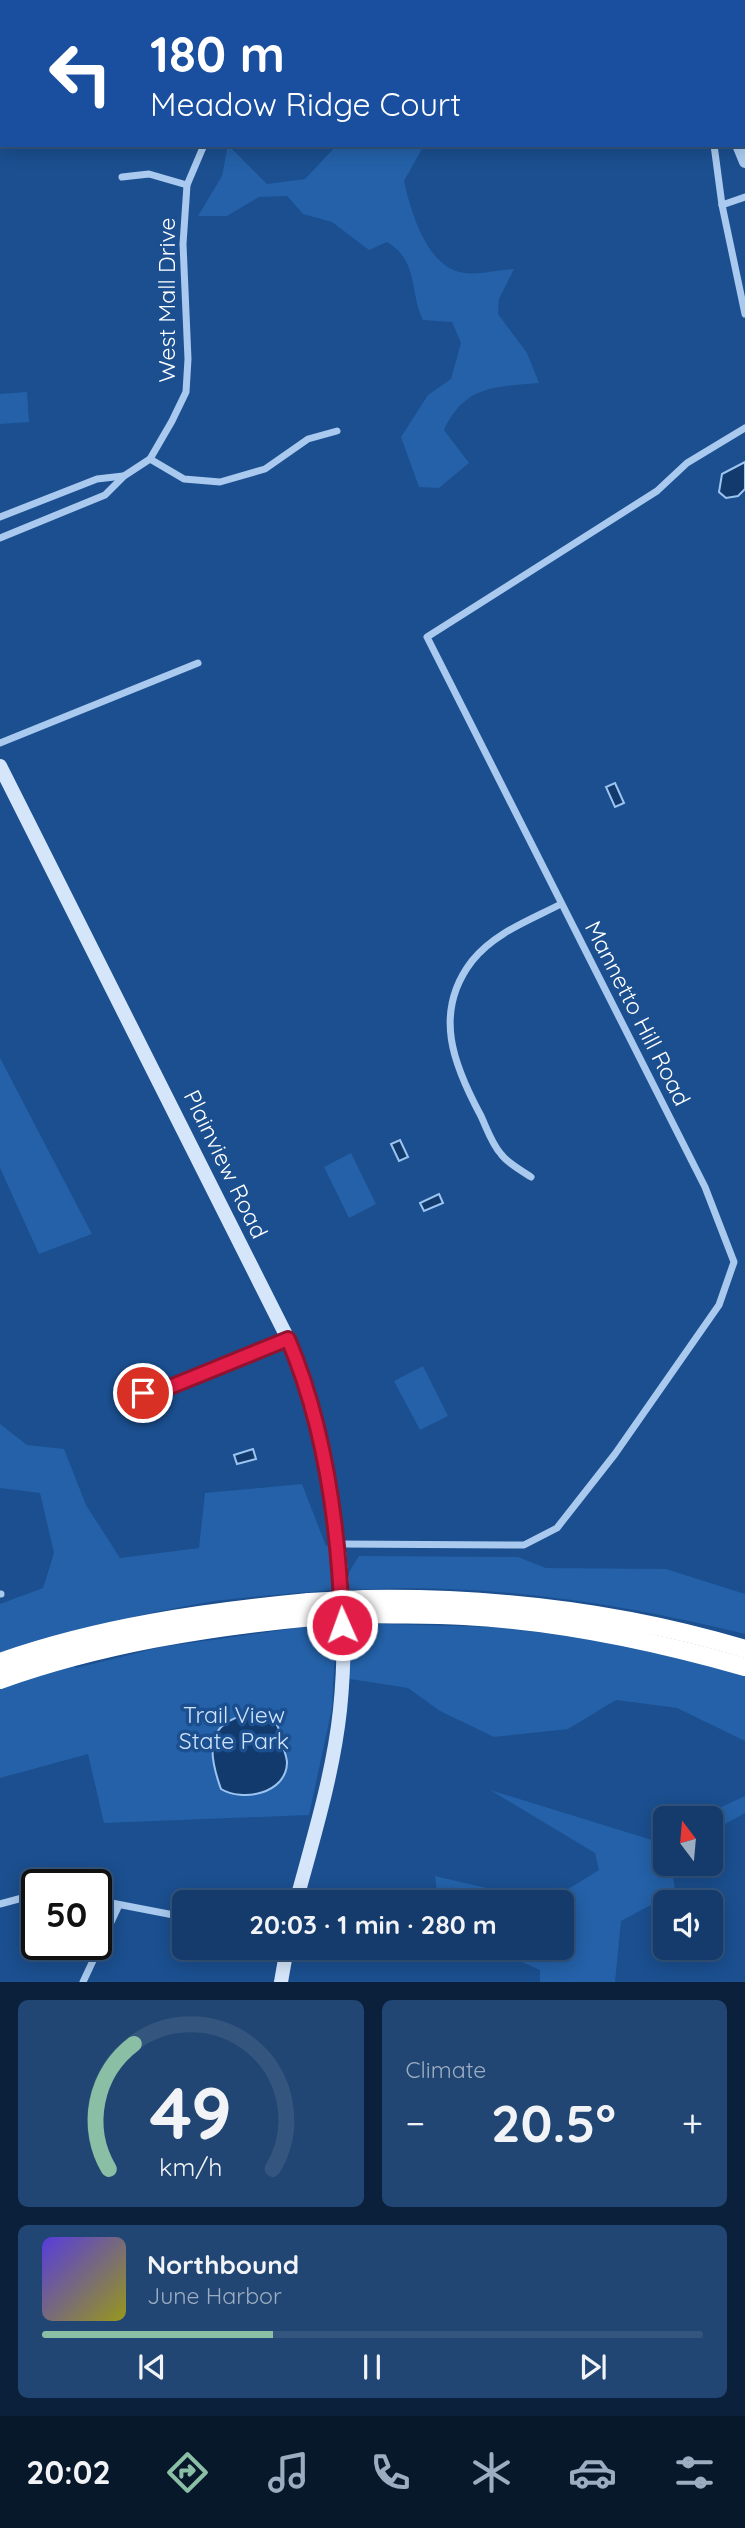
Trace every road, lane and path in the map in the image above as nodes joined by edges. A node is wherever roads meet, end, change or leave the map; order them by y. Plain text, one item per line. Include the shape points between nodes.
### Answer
1 (203, 147) edge
2 (714, 147) edge
3 (122, 177) dead end
4 (187, 185) junction
5 (745, 197) edge
6 (722, 205) junction
7 (745, 314) edge
8 (745, 428) edge
9 (337, 431) dead end
10 (150, 459) junction
11 (124, 476) junction
12 (0, 517) edge
13 (0, 538) edge
14 (198, 663) dead end
15 (0, 743) edge
16 (0, 766) edge
17 (561, 904) junction
18 (531, 1177) dead end
19 (288, 1339) junction
20 (125, 1394) dead end
21 (337, 1544) junction
22 (366, 1607) junction
23 (311, 1609) junction
24 (745, 1649) edge
25 (0, 1662) edge
26 (745, 1667) edge
27 (0, 1680) edge
28 (299, 1890) edge
29 (21, 1898) edge
30 (112, 1903) edge
31 (0, 1904) edge
32 (119, 1905) junction
33 (172, 1915) edge
34 (285, 1960) edge
35 (83, 1982) edge
36 (281, 1982) edge

1 - 4 street, West Mall Drive
2 - 6 street
3 - 4 street via 149,174
4 - 10 street, West Mall Drive via 183,244 186,391
5 - 6 street
6 - 7 street
8 - 17 street, Mannetto Hill Road via 687,463 647,498 427,637
9 - 10 street via 308,439 265,469 220,482 184,479
10 - 11 street, West Mall Drive
11 - 12 street, West Mall Drive via 97,479
11 - 13 street, West Mall Drive via 105,495
14 - 15 street
16 - 19 main road, Plainview Road
17 - 18 street via 497,936 471,962 449,1020 451,1049 465,1086 501,1156
17 - 21 street, Mannetto Hill Road via 705,1187 734,1262 719,1304 615,1454 556,1528 524,1545
19 - 20 street via 160,1391
19 - 21 main road, Plainview Road via 312,1406
21 - 28 main road, Plainview Road via 342,1674 336,1736
22 - 23 highway, bridge
22 - 24 highway via 467,1600 611,1617
22 - 26 highway via 526,1622 672,1646
23 - 25 highway via 171,1619
23 - 27 highway via 133,1643
29 - 31 street
30 - 32 street
32 - 33 street
32 - 35 street
34 - 36 main road

